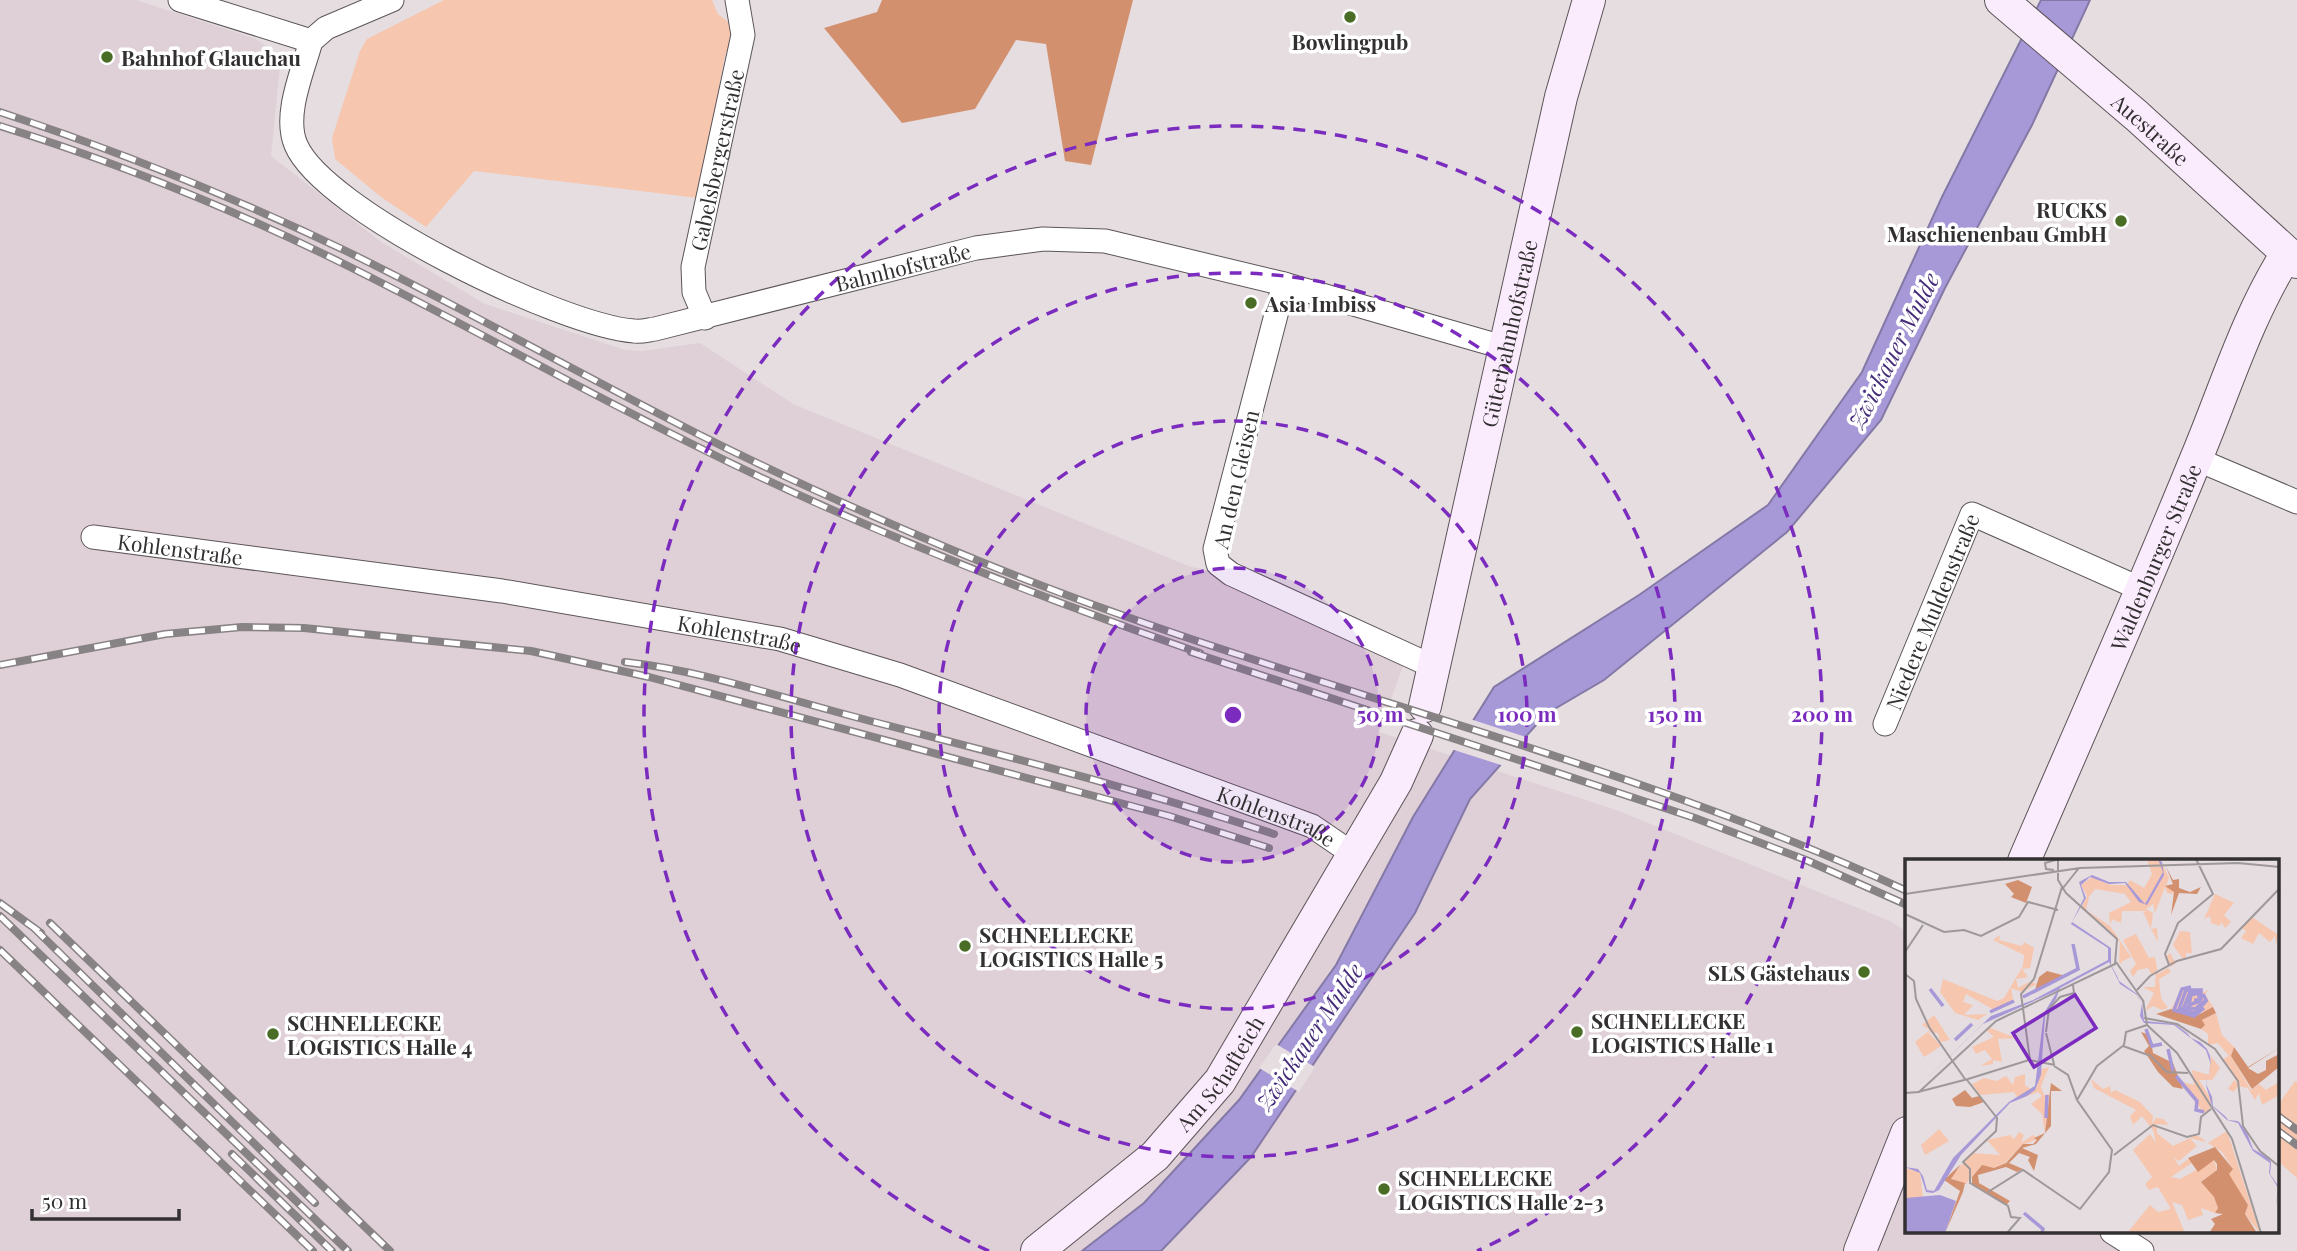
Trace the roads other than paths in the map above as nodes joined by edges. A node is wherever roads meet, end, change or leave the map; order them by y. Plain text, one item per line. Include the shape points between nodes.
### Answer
1 (180, 0) edge
2 (391, 0) edge
3 (737, 0) edge
4 (1589, 0) edge
5 (2010, 7) edge
6 (311, 41) junction
7 (2291, 259) edge
8 (1284, 284) junction
9 (705, 318) junction
10 (1506, 348) junction
11 (2196, 459) junction
12 (2297, 502) edge
13 (93, 537) dead end
14 (2141, 589) junction
15 (1434, 667) junction
16 (1421, 721) joint
17 (1885, 724) dead end
18 (1353, 854) junction
19 (2025, 859) edge
20 (1905, 1138) edge
21 (2115, 1234) edge
22 (1037, 1251) edge
23 (1860, 1251) edge
24 (2142, 1251) edge

1 - 6 street
2 - 6 street via 326,28
3 - 9 street, Gabelsbergerstraße via 743,36 693,267 694,292
4 - 10 street, Güterbahnhofstraße via 1561,97
5 - 7 street, Auestraße via 2137,116
6 - 9 street, Bahnhofstraße via 296,98 294,141 304,162 404,236 492,285 635,332
7 - 11 street, Waldenburger Straße via 2264,290
8 - 9 street, Bahnhofstraße via 1105,241 1043,239 976,248
8 - 10 street, Bahnhofstraße
8 - 15 street, An den Gleisen via 1215,549 1218,564
10 - 15 street, Güterbahnhofstraße
11 - 12 street
11 - 14 street, Waldenburger Straße
13 - 18 street, Kohlenstraße via 502,591 780,639 900,675 1312,826
14 - 17 street, Niedere Muldenstraße via 1972,514
14 - 19 street, Waldenburger Straße
15 - 16 street, Güterbahnhofstraße
16 - 18 street, Am Schafteich via 1396,782
18 - 22 street, Am Schafteich via 1220,1082 1156,1156
20 - 23 street
21 - 24 street

